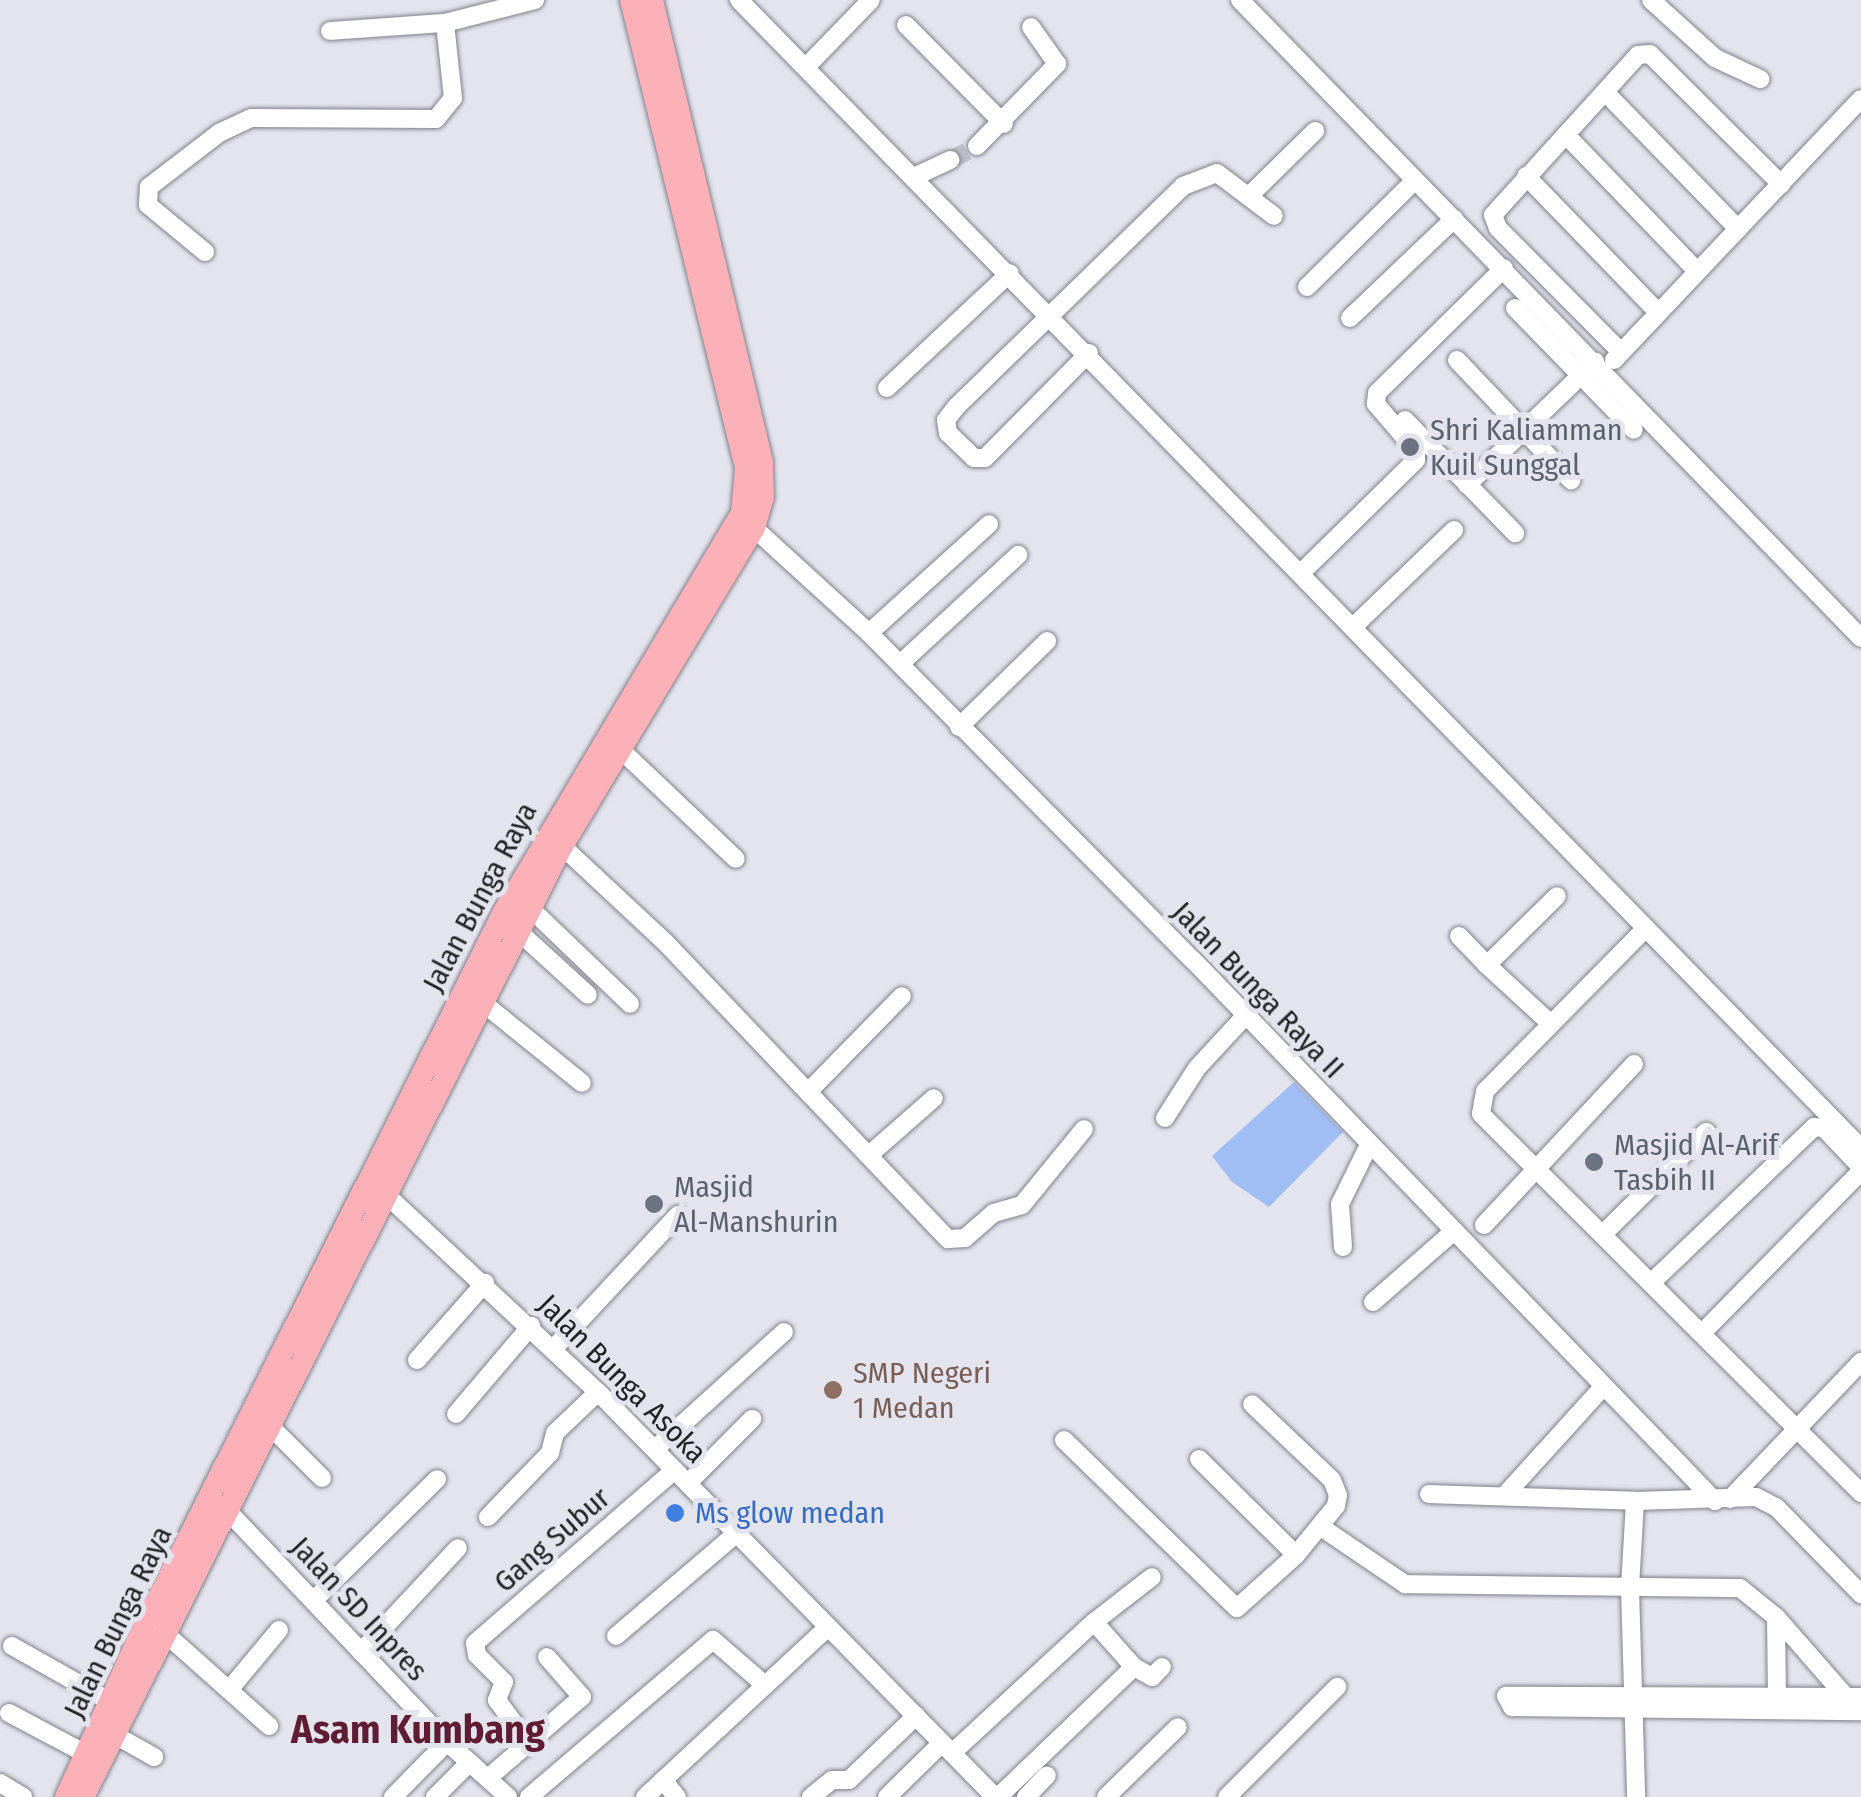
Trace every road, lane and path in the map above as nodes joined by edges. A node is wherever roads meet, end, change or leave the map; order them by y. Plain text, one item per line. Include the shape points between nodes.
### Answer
1 (535, 0) edge
2 (631, 0) edge
3 (652, 0) edge
4 (738, 0) edge
5 (871, 0) edge
6 (1240, 0) edge
7 (1651, 0) edge
8 (444, 24) junction
9 (906, 25) dead end
10 (1031, 27) dead end
11 (330, 31) dead end
12 (806, 67) junction
13 (1760, 79) dead end
14 (1605, 92) junction
15 (1861, 99) edge
16 (1004, 124) junction
17 (1314, 131) dead end
18 (1567, 136) junction
19 (977, 146) tunnel mouth
20 (951, 160) tunnel mouth
21 (916, 176) junction
22 (1526, 176) junction
23 (1414, 181) junction
24 (1781, 184) junction
25 (688, 191) junction
26 (1251, 194) junction
27 (1274, 216) dead end
28 (1454, 219) junction
29 (1738, 229) junction
30 (204, 252) dead end
31 (1504, 268) junction
32 (1698, 271) junction
33 (1010, 273) junction
34 (1308, 286) dead end
35 (1516, 308) dead end
36 (1658, 312) junction
37 (1052, 314) junction
38 (1350, 318) dead end
39 (1621, 352) junction
40 (1090, 353) junction
41 (1457, 360) dead end
42 (1600, 366) junction
43 (1581, 376) junction
44 (887, 388) dead end
45 (1405, 420) dead end
46 (1525, 430) junction
47 (1634, 430) dead end
48 (1571, 480) dead end
49 (1467, 484) junction
50 (989, 524) dead end
51 (754, 528) junction
52 (1454, 530) dead end
53 (1514, 533) dead end
54 (1018, 554) dead end
55 (1302, 572) junction
56 (1352, 627) junction
57 (870, 634) junction
58 (1861, 638) edge
59 (1047, 641) dead end
60 (900, 664) junction
61 (959, 727) junction
62 (622, 735) junction
63 (562, 846) junction
64 (736, 859) dead end
65 (1557, 896) dead end
66 (531, 909) junction
67 (1646, 928) junction
68 (520, 932) junction
69 (1459, 936) dead end
70 (1487, 964) junction
71 (588, 995) dead end
72 (902, 996) dead end
73 (483, 1004) junction
74 (630, 1004) dead end
75 (1246, 1016) junction
76 (1550, 1023) junction
77 (1634, 1064) dead end
78 (582, 1082) dead end
79 (808, 1092) junction
80 (934, 1098) dead end
81 (1165, 1118) dead end
82 (1084, 1130) dead end
83 (1706, 1132) dead end
84 (1370, 1144) junction
85 (1861, 1148) edge
86 (869, 1156) junction
87 (1539, 1168) junction
88 (1861, 1169) edge
89 (379, 1188) junction
90 (678, 1215) dead end
91 (1484, 1225) dead end
92 (1454, 1231) junction
93 (1604, 1234) junction
94 (1343, 1247) dead end
95 (1652, 1282) junction
96 (485, 1284) junction
97 (1374, 1302) dead end
98 (531, 1326) junction
99 (784, 1332) dead end
100 (1702, 1333) junction
101 (554, 1348) junction
102 (417, 1360) dead end
103 (1857, 1375) edge
104 (1602, 1388) junction
105 (598, 1392) junction
106 (1252, 1404) dead end
107 (456, 1414) dead end
108 (752, 1419) dead end
109 (269, 1426) junction
110 (1796, 1428) junction
111 (1064, 1440) dead end
112 (655, 1449) junction
113 (1199, 1458) dead end
114 (682, 1476) junction
115 (322, 1478) dead end
116 (437, 1479) dead end
117 (1861, 1493) edge
118 (1428, 1494) dead end
119 (1506, 1494) junction
120 (1723, 1500) junction
121 (1635, 1501) junction
122 (222, 1505) junction
123 (488, 1517) dead end
124 (1321, 1527) junction
125 (737, 1533) junction
126 (458, 1548) dead end
127 (1296, 1555) junction
128 (1152, 1577) dead end
129 (1630, 1589) junction
130 (1861, 1594) edge
131 (315, 1599) junction
132 (1776, 1618) junction
133 (1094, 1622) junction
134 (157, 1626) junction
135 (828, 1626) junction
136 (279, 1630) dead end
137 (616, 1636) dead end
138 (12, 1646) dead end
139 (361, 1652) junction
140 (547, 1658) dead end
141 (1134, 1667) junction
142 (1162, 1667) dead end
143 (766, 1685) junction
144 (1337, 1688) dead end
145 (229, 1690) junction
146 (1777, 1696) junction
147 (111, 1702) junction
148 (1633, 1702) junction
149 (1856, 1702) edge
150 (10, 1714) dead end
151 (916, 1716) junction
152 (270, 1726) dead end
153 (1178, 1727) dead end
154 (115, 1735) junction
155 (447, 1742) junction
156 (530, 1745) junction
157 (947, 1748) junction
158 (86, 1754) junction
159 (154, 1757) dead end
160 (469, 1762) junction
161 (1046, 1776) dead end
162 (488, 1778) junction
163 (663, 1780) junction
164 (0, 1783) edge
165 (991, 1795) edge
166 (23, 1797) edge
167 (66, 1797) edge
168 (84, 1797) edge
169 (393, 1797) edge
170 (435, 1797) edge
171 (508, 1797) edge
172 (528, 1797) edge
173 (644, 1797) edge
174 (677, 1797) edge
175 (811, 1797) edge
176 (888, 1797) edge
177 (1026, 1797) edge
178 (1106, 1797) edge
179 (1227, 1797) edge
180 (1636, 1797) edge

1 - 8 street
2 - 25 main road, Jalan Bunga Raya
3 - 25 main road, Jalan Bunga Raya
4 - 12 street
5 - 12 street
6 - 23 street
7 - 13 street via 1715,58
8 - 11 street
8 - 30 street via 453,98 436,119 252,118 219,133 148,187 148,204
9 - 16 street
10 - 16 street via 1056,64
12 - 21 street
14 - 18 street
14 - 24 street via 1638,56 1650,54
14 - 29 street
15 - 24 street
16 - 19 street
17 - 26 street
18 - 22 street
18 - 32 street
20 - 21 street
21 - 33 street
22 - 36 street
22 - 39 street via 1496,208 1493,221
23 - 28 street
23 - 34 street
24 - 29 street
25 - 51 main road, Jalan Bunga Raya via 762,462 763,498
25 - 62 main road, Jalan Bunga Raya via 746,468 746,496
26 - 27 street
26 - 37 street via 1217,174 1196,177
28 - 31 street
28 - 38 street
29 - 32 street
31 - 42 street
31 - 55 street via 1377,393 1376,404 1416,451 1416,460
32 - 36 street
33 - 37 street
33 - 44 street
35 - 43 street
36 - 39 street
37 - 40 street
37 - 40 street via 950,413 948,433 974,458 984,458
39 - 42 street
40 - 55 street
41 - 46 street
42 - 43 street
42 - 58 street
43 - 46 street
43 - 47 street
45 - 49 street
46 - 48 street
46 - 49 street
49 - 53 street
50 - 57 street
51 - 57 street, Jalan Bunga Raya II
51 - 62 main road, Jalan Bunga Raya
52 - 56 street
54 - 60 street
55 - 56 street
56 - 67 street
57 - 60 street, Jalan Bunga Raya II
59 - 61 street
60 - 61 street, Jalan Bunga Raya II
61 - 75 street, Jalan Bunga Raya II
62 - 63 main road, Jalan Bunga Raya
62 - 64 street
62 - 89 main road, Jalan Bunga Raya via 504,912
63 - 66 main road, Jalan Bunga Raya
63 - 79 street
65 - 70 street
66 - 68 main road, Jalan Bunga Raya
66 - 74 street
67 - 76 street
67 - 85 street
68 - 71 street
68 - 73 main road, Jalan Bunga Raya
69 - 70 street
70 - 76 street
72 - 79 street
73 - 78 street
73 - 89 main road, Jalan Bunga Raya
75 - 81 street via 1198,1068
75 - 84 street, Jalan Bunga Raya II
76 - 87 street via 1480,1099 1481,1114
77 - 87 street
79 - 86 street
80 - 86 street
82 - 86 street via 1022,1206 994,1214 958,1241 948,1239
83 - 93 street
84 - 92 street, Jalan Bunga Raya II
84 - 94 street via 1340,1204
87 - 91 street
87 - 93 street
88 - 95 street via 1824,1128 1814,1126
88 - 100 street
89 - 96 street, Jalan Bunga Asoka
89 - 109 main road, Jalan Bunga Raya
89 - 122 main road, Jalan Bunga Raya
90 - 101 street
92 - 97 street
92 - 104 street, Jalan Bunga Raya II
93 - 95 street
95 - 100 street
96 - 98 street, Jalan Bunga Asoka
96 - 102 street
98 - 101 street, Jalan Bunga Asoka
98 - 107 street
99 - 112 street
100 - 110 street
101 - 105 street, Jalan Bunga Asoka
103 - 110 street
104 - 119 street
104 - 120 street, Jalan Bunga Raya II
105 - 112 street, Jalan Bunga Asoka
105 - 123 street via 555,1433 550,1453
106 - 124 street via 1332,1480 1336,1506
108 - 114 street
109 - 115 street
109 - 122 main road, Jalan Bunga Raya
110 - 117 street
110 - 120 street
111 - 127 street via 1233,1607
112 - 114 street, Jalan Bunga Asoka
113 - 127 street
114 - 125 street, Jalan Bunga Asoka
114 - 156 street, Gang Subur via 475,1642 502,1679 497,1700
116 - 131 street
118 - 119 street
119 - 121 street
120 - 121 street
120 - 130 street via 1766,1499
121 - 129 street
122 - 131 street, Jalan SD Inpres
122 - 134 main road, Jalan Bunga Raya
124 - 127 street
124 - 129 street via 1397,1582
125 - 135 street, Jalan Bunga Asoka
125 - 137 street
126 - 139 street
128 - 133 street
129 - 132 street via 1740,1588
129 - 148 street
131 - 139 street, Jalan SD Inpres
132 - 146 street
132 - 149 street
133 - 141 street
133 - 157 street
134 - 145 street
134 - 147 main road, Jalan Bunga Raya
134 - 154 main road, Jalan Bunga Raya
135 - 143 street
135 - 151 street, Jalan Bunga Asoka
136 - 145 street
138 - 147 street
139 - 155 street, Jalan SD Inpres
140 - 156 street via 582,1696
141 - 142 street via 1152,1678
141 - 165 street
143 - 163 street
143 - 172 street via 713,1640
144 - 179 street
145 - 152 street
146 - 148 street
146 - 149 street
147 - 158 main road, Jalan Bunga Raya
148 - 148 street via 1512,1707 1506,1702 1510,1692
148 - 149 street
148 - 180 street
150 - 158 street
151 - 157 street, Jalan Bunga Asoka
151 - 175 street via 849,1780 832,1780
153 - 178 street
154 - 159 street
154 - 168 main road, Jalan Bunga Raya
155 - 160 street, Jalan SD Inpres
155 - 169 street
156 - 162 street
157 - 165 street, Jalan Bunga Asoka
157 - 176 street
158 - 167 main road, Jalan Bunga Raya
160 - 162 street, Jalan SD Inpres
160 - 170 street
161 - 177 street
162 - 171 street, Jalan SD Inpres
163 - 173 street
163 - 174 street
164 - 166 street

